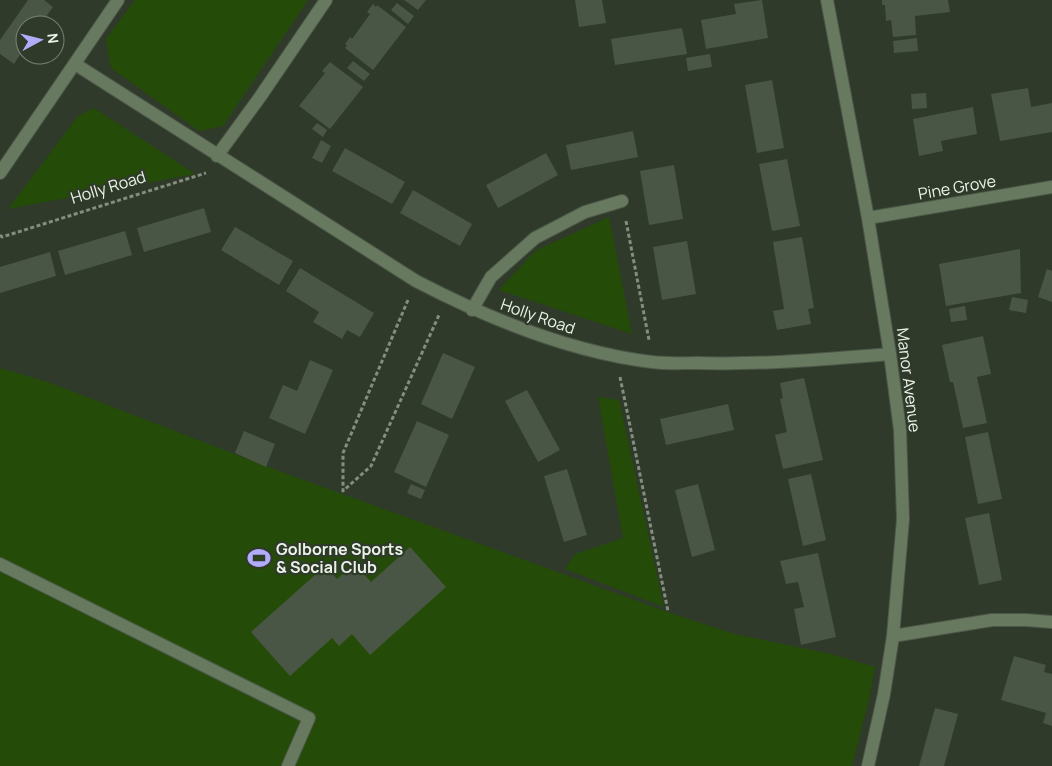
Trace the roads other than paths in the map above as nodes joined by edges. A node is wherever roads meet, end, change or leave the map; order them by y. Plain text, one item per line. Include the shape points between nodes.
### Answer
1 (118, 0) edge
2 (326, 0) edge
3 (826, 0) edge
4 (75, 64) junction
5 (217, 156) junction
6 (0, 173) edge
7 (1052, 187) edge
8 (622, 201) road end
9 (868, 218) junction
10 (472, 310) junction
11 (890, 354) junction
12 (0, 564) edge
13 (1052, 622) edge
14 (893, 636) junction
15 (288, 766) edge
16 (868, 766) edge

1 - 4 street
2 - 5 street
3 - 9 street, Manor Avenue
4 - 5 street, Holly Road
4 - 6 street
5 - 10 street, Holly Road via 416,281
7 - 9 street, Pine Grove
8 - 10 street via 585,212 535,238 491,277
9 - 11 street, Manor Avenue
10 - 11 street, Holly Road via 555,340 616,357 654,362 742,365
11 - 14 street, Manor Avenue via 900,430 903,519
12 - 15 street via 309,718
13 - 14 street via 992,620
14 - 16 street, Manor Avenue

